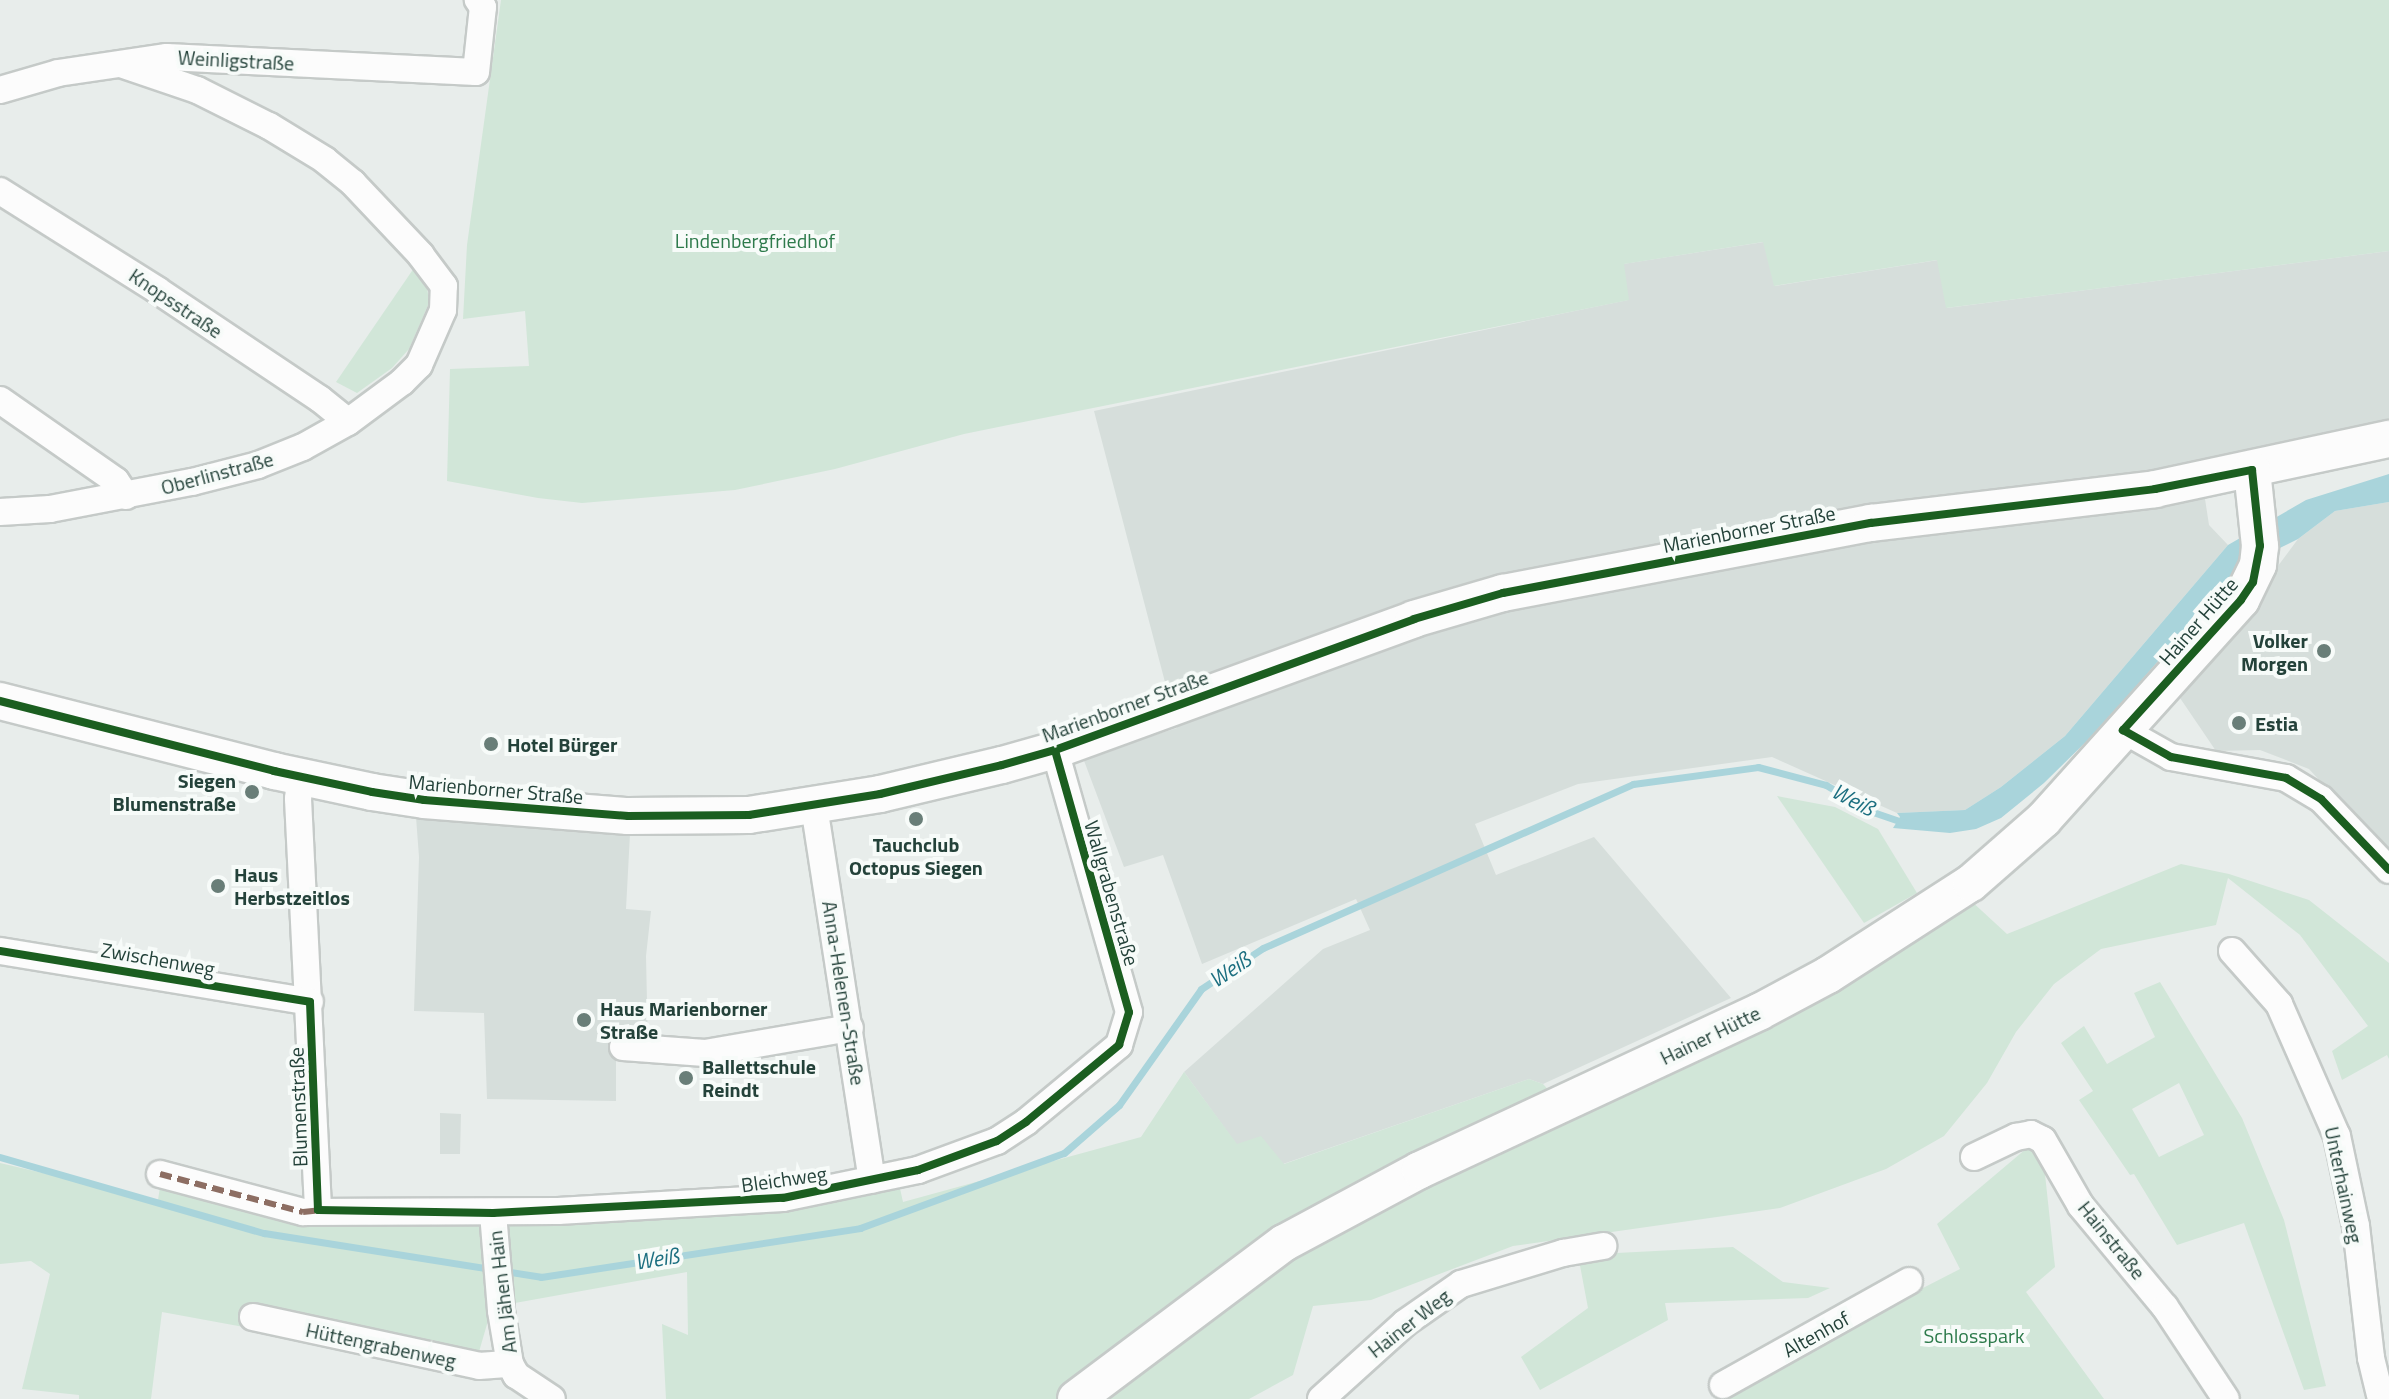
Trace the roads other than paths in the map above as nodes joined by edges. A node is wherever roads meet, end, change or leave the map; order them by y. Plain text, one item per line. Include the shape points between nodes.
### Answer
1 (478, 0) edge
2 (121, 64) junction
3 (0, 90) edge
4 (0, 191) edge
5 (0, 400) edge
6 (348, 422) junction
7 (2389, 439) edge
8 (2252, 470) junction
9 (126, 496) junction
10 (0, 512) edge
11 (0, 701) edge
12 (2123, 730) junction
13 (1055, 750) junction
14 (300, 777) junction
15 (814, 806) junction
16 (2384, 857) edge
17 (0, 951) edge
18 (2232, 951) dead end
19 (310, 1002) junction
20 (850, 1028) junction
21 (1119, 1045) joint
22 (623, 1047) dead end
23 (1974, 1157) dead end
24 (160, 1174) dead end
25 (872, 1180) junction
26 (318, 1210) junction
27 (493, 1213) junction
28 (1603, 1246) dead end
29 (1909, 1281) dead end
30 (253, 1317) dead end
31 (510, 1364) junction
32 (1723, 1385) dead end
33 (552, 1399) edge
34 (1076, 1399) edge
35 (1321, 1399) edge
36 (2226, 1399) edge
37 (2381, 1399) edge

1 - 2 street, Weinligstraße via 483,7 476,72 167,57
2 - 3 street, Weinligstraße via 58,73
2 - 6 street, Oberlinstraße via 197,90 325,160 353,183 444,286 443,310 419,365
4 - 6 street, Knopsstraße via 157,290
5 - 9 street via 116,481
6 - 9 street, Oberlinstraße via 258,465
7 - 8 main road, Marienborner Straße
8 - 12 main road, Hainer Hütte via 2258,565 2241,600
8 - 13 main road, Marienborner Straße via 2155,489 1871,523 1503,593 1414,619
9 - 10 street, Oberlinstraße
11 - 14 main road, Marienborner Straße
12 - 16 street via 2171,757 2286,778 2321,799
12 - 34 main road, Hainer Hütte via 2010,851 1937,907 1828,975 1735,1024 1420,1170 1284,1243
13 - 15 main road, Marienborner Straße via 939,782
13 - 21 street, Wallgrabenstraße via 1129,1012
14 - 15 main road, Marienborner Straße via 424,800 628,816 749,815
14 - 19 street, Blumenstraße
15 - 20 street, Anna-Helenen-Straße
17 - 19 street, Zwischenweg
18 - 37 street, Unterhainweg via 2279,1004 2337,1136
19 - 26 street, Blumenstraße
20 - 22 street via 705,1053
20 - 25 street, Anna-Helenen-Straße
21 - 25 street, Bleichweg via 997,1141 918,1170
23 - 36 street, Hainstraße via 2016,1137 2031,1134 2043,1140 2081,1206 2165,1307
24 - 26 street, Bleichweg via 303,1212
25 - 27 street, Bleichweg via 783,1198
26 - 27 street, Bleichweg
27 - 31 street, Am Jähen Hain
28 - 35 street, Hainer Weg via 1461,1284 1405,1323
29 - 32 street, Altenhof
30 - 31 street, Hüttengrabenweg via 479,1366
31 - 33 street, Am Jähen Hain via 516,1375

